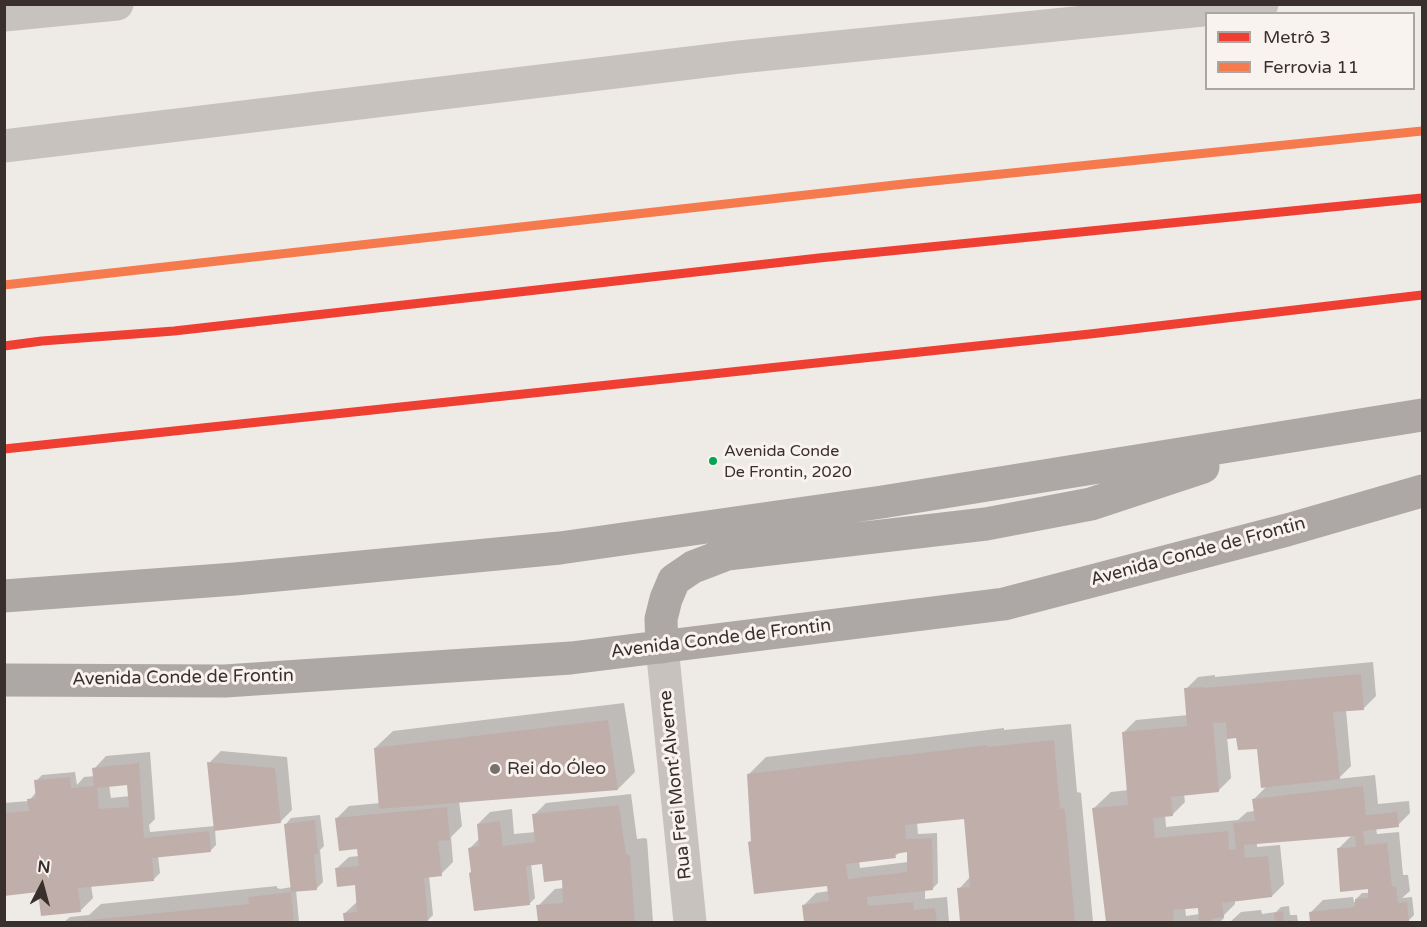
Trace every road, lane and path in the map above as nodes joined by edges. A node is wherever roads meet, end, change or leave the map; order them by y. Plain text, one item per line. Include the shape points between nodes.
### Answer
1 (117, 4) edge
2 (1262, 4) edge
3 (1256, 5) edge
4 (4, 15) edge
5 (4, 146) edge
6 (1422, 415) edge
7 (1299, 436) junction
8 (1422, 491) edge
9 (4, 596) edge
10 (662, 647) junction
11 (4, 680) edge
12 (690, 922) edge

1 - 4 street
2 - 3 street
3 - 5 street via 739,57
6 - 7 highway
7 - 9 highway via 560,548
7 - 10 highway via 1091,504 986,524 727,554 693,567 674,580 661,619
8 - 10 highway, Avenida Conde de Frontin via 1004,604
10 - 11 highway, Avenida Conde de Frontin via 571,658 225,681
10 - 12 street, Rua Frei Mont'Alverne

